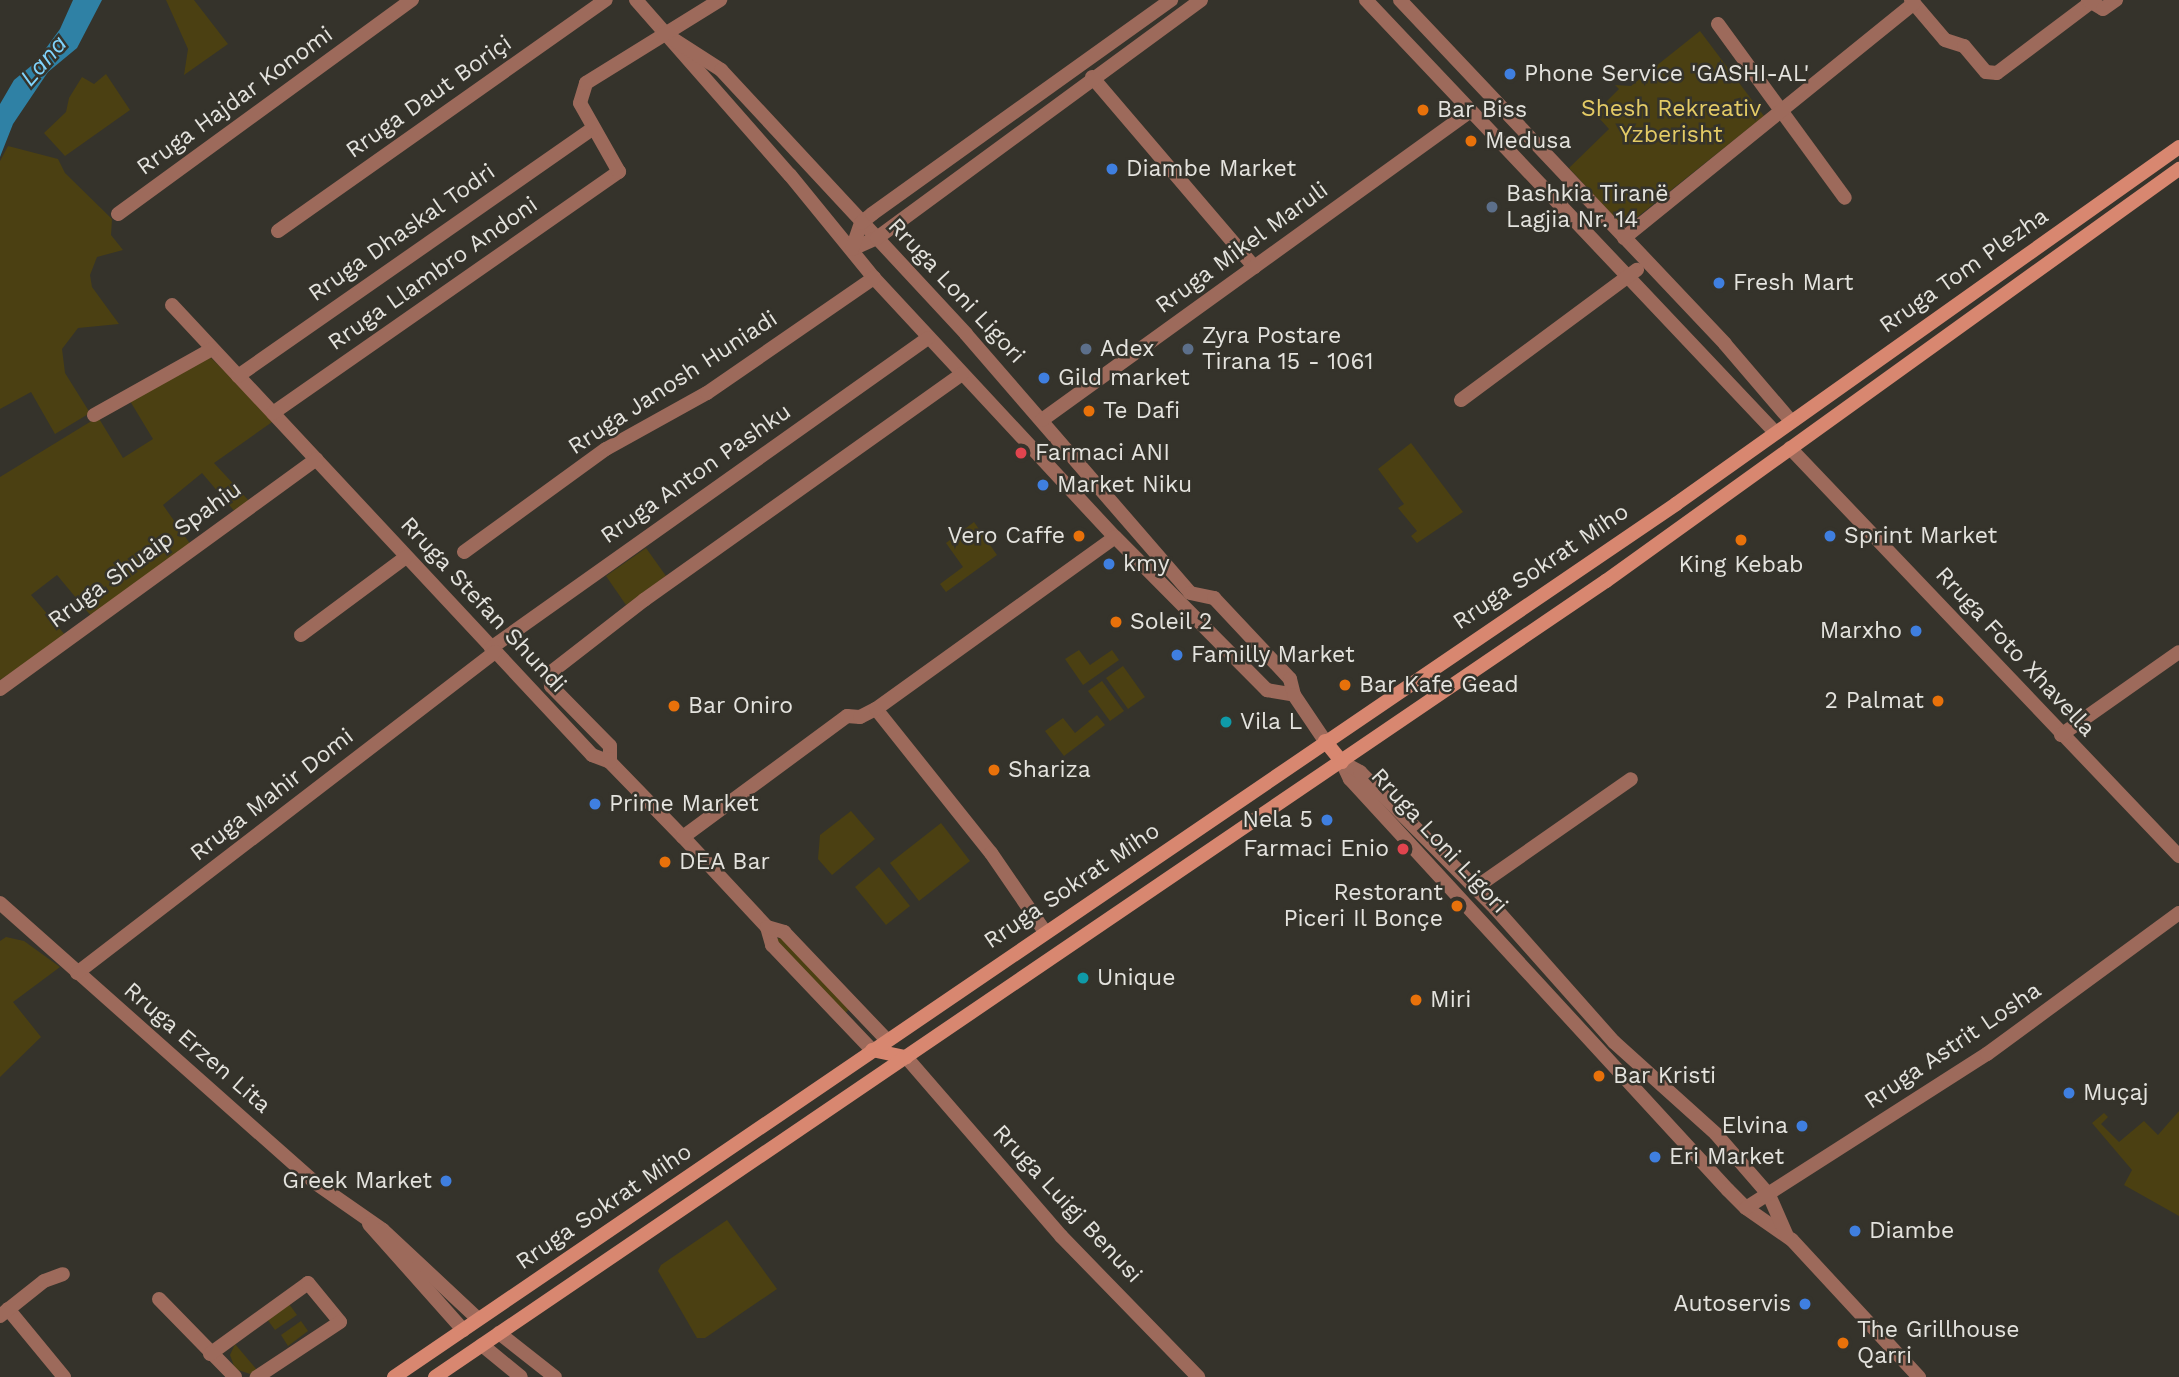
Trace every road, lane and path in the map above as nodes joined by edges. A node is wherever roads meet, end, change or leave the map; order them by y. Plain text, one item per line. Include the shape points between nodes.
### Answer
1 (412, 0) edge
2 (606, 0) edge
3 (636, 0) edge
4 (720, 0) edge
5 (1171, 0) edge
6 (1201, 0) edge
7 (1366, 0) edge
8 (1400, 0) edge
9 (2116, 0) edge
10 (1913, 2) edge
11 (2089, 2) edge
12 (1718, 24) dead end
13 (666, 34) junction
14 (1092, 77) junction
15 (1781, 110) junction
16 (1469, 112) junction
17 (593, 128) junction
18 (2179, 147) edge
19 (2179, 169) edge
20 (1845, 198) dead end
21 (118, 214) dead end
22 (862, 223) junction
23 (278, 230) dead end
24 (877, 238) junction
25 (1624, 238) junction
26 (852, 249) junction
27 (1647, 262) junction
28 (1254, 267) junction
29 (1631, 276) junction
30 (874, 278) junction
31 (172, 305) dead end
32 (928, 338) junction
33 (212, 349) junction
34 (962, 374) junction
35 (238, 376) junction
36 (1461, 400) dead end
37 (272, 413) junction
38 (94, 415) dead end
39 (1042, 420) junction
40 (1791, 421) junction
41 (1775, 432) junction
42 (1805, 437) junction
43 (1790, 448) junction
44 (316, 459) junction
45 (1115, 537) junction
46 (464, 552) dead end
47 (406, 557) junction
48 (301, 635) dead end
49 (493, 650) junction
50 (2179, 652) edge
51 (0, 689) edge
52 (1294, 695) junction
53 (876, 709) junction
54 (2061, 735) junction
55 (1325, 741) junction
56 (610, 762) junction
57 (1342, 762) junction
58 (1631, 779) dead end
59 (683, 837) junction
60 (2179, 856) edge
61 (1475, 888) junction
62 (0, 903) edge
63 (2179, 913) edge
64 (767, 927) junction
65 (1045, 932) junction
66 (77, 973) junction
67 (887, 1040) junction
68 (872, 1050) junction
69 (906, 1057) junction
70 (1769, 1195) junction
71 (1746, 1208) junction
72 (369, 1223) junction
73 (1786, 1234) junction
74 (63, 1274) dead end
75 (159, 1299) dead end
76 (4, 1312) edge
77 (478, 1319) junction
78 (463, 1330) junction
79 (499, 1333) junction
80 (482, 1345) junction
81 (211, 1354) junction
82 (64, 1377) edge
83 (234, 1377) edge
84 (257, 1377) edge
85 (394, 1377) edge
86 (435, 1377) edge
87 (521, 1377) edge
88 (555, 1377) edge
89 (1198, 1377) edge
90 (1919, 1377) edge

1 - 21 street, Rruga Hajdar Konomi
2 - 23 street, Rruga Daut Boriçi
3 - 13 street, Rruga Loni Ligori
4 - 13 street
5 - 22 street, Rruga Loni Ligori
6 - 14 street
7 - 16 street
8 - 25 street
9 - 11 street via 2103,9
10 - 11 street via 1945,40 1964,46 1986,72 1997,73
10 - 15 street
12 - 15 street
13 - 17 street via 586,83 580,103
13 - 22 street, Rruga Loni Ligori via 720,70
13 - 26 street, Rruga Loni Ligori
14 - 24 street
14 - 28 street
15 - 20 street
15 - 25 street
16 - 28 street, Rruga Mikel Maruli
16 - 29 street
17 - 35 street, Rruga Dhaskal Todri
17 - 37 street, Rruga Llambro Andoni via 619,172
18 - 40 main road, Rruga Tom Plezha
19 - 42 main road, Rruga Tom Plezha
22 - 24 street, Rruga Loni Ligori
22 - 26 street, Rruga Loni Ligori
24 - 26 street
24 - 39 street, Rruga Loni Ligori
25 - 27 street
26 - 30 street, Rruga Loni Ligori
27 - 29 street
27 - 40 street
28 - 39 street, Rruga Mikel Maruli
29 - 36 street
29 - 41 street
30 - 32 street, Rruga Loni Ligori
30 - 46 street, Rruga Janosh Huniadi via 707,393 606,449
31 - 33 street, Rruga Stefan Shundi
32 - 34 street, Rruga Loni Ligori
32 - 49 street, Rruga Anton Pashku
33 - 35 street, Rruga Stefan Shundi
33 - 38 street
34 - 45 street, Rruga Loni Ligori
34 - 56 street via 644,600 550,673 551,685 610,746
35 - 37 street, Rruga Stefan Shundi
37 - 44 street, Rruga Stefan Shundi
39 - 52 street, Rruga Loni Ligori via 1190,593 1214,598 1290,679
40 - 41 main road, Rruga Tom Plezha
40 - 42 main road
41 - 43 main road
41 - 55 main road, Rruga Sokrat Miho
42 - 43 main road, Rruga Tom Plezha
43 - 54 street, Rruga Foto Xhavella
43 - 57 main road, Rruga Sokrat Miho
44 - 47 street, Rruga Stefan Shundi
44 - 51 street, Rruga Shuaip Spahiu
45 - 52 street, Rruga Loni Ligori via 1267,690
45 - 53 street
47 - 48 street
47 - 49 street, Rruga Stefan Shundi
49 - 56 street, Rruga Stefan Shundi via 592,755
49 - 66 street, Rruga Mahir Domi
50 - 54 street
52 - 55 street, Rruga Loni Ligori
53 - 59 street via 860,717 847,716
53 - 65 street via 991,853
54 - 60 street, Rruga Foto Xhavella
55 - 57 main road
55 - 65 main road, Rruga Sokrat Miho
56 - 59 street, Rruga Stefan Shundi
57 - 61 street, Rruga Loni Ligori via 1360,772
57 - 69 main road, Rruga Sokrat Miho
57 - 71 street, Rruga Loni Ligori via 1350,779
58 - 61 street
59 - 64 street, Rruga Stefan Shundi
61 - 70 street, Rruga Loni Ligori via 1614,1042 1716,1133
62 - 66 street, Rruga Erzen Lita
63 - 70 street, Rruga Astrit Losha via 1987,1054
64 - 67 street, Rruga Stefan Shundi via 784,932
64 - 68 street, Rruga Stefan Shundi via 772,945
65 - 67 main road, Rruga Sokrat Miho
66 - 72 street, Rruga Erzen Lita via 314,1182
67 - 68 main road, Rruga Sokrat Miho
67 - 69 main road
68 - 69 main road
68 - 77 main road, Rruga Sokrat Miho
69 - 79 main road, Rruga Sokrat Miho
69 - 89 street, Rruga Luigj Benusi via 1060,1236
70 - 71 street, Rruga Astrit Losha
70 - 73 street, Rruga Loni Ligori
71 - 73 street, Rruga Loni Ligori
72 - 77 street, Rruga Erzen Lita via 383,1230
72 - 78 street, Rruga Erzen Lita
73 - 90 street, Rruga Loni Ligori
74 - 76 street via 44,1281
75 - 81 street
76 - 82 street
77 - 78 main road, Rruga Sokrat Miho
77 - 79 main road
78 - 80 main road
78 - 85 main road, Rruga Sokrat Miho
79 - 80 main road, Rruga Sokrat Miho
79 - 88 street
80 - 86 main road, Rruga Sokrat Miho
80 - 87 street
81 - 83 street
81 - 84 street via 308,1283 340,1322

